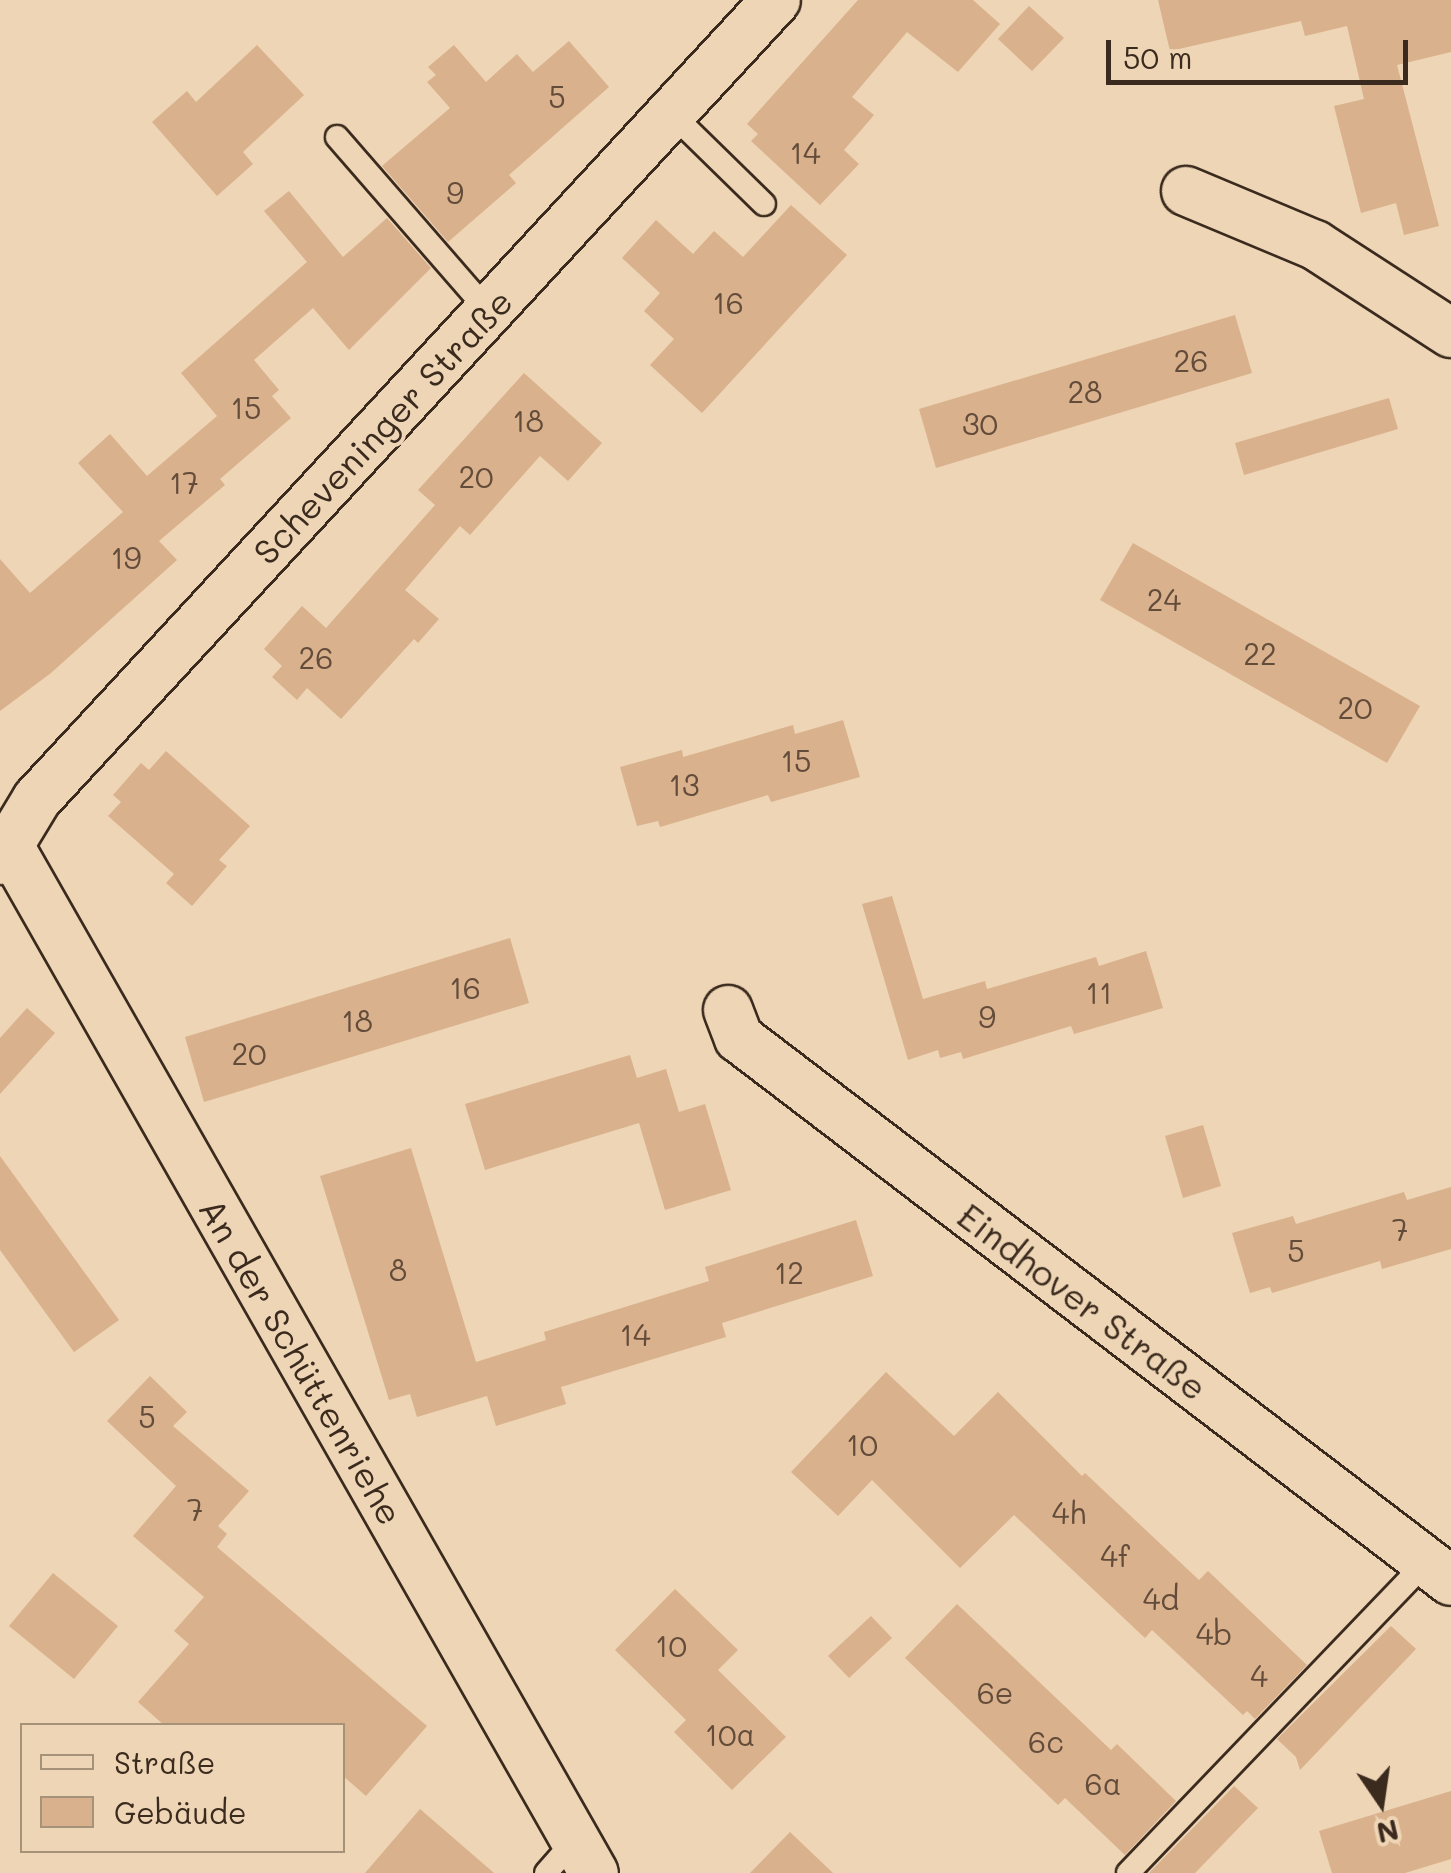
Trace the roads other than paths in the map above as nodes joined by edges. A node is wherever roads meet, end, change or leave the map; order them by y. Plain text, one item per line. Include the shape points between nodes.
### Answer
1 (776, 0) edge
2 (671, 113) junction
3 (337, 138) dead end
4 (1186, 191) dead end
5 (764, 204) dead end
6 (488, 311) junction
7 (1451, 332) edge
8 (5, 854) edge
9 (728, 1010) dead end
10 (1438, 1571) edge
11 (572, 1862) edge
12 (1128, 1873) edge

1 - 2 street, Scheveninger Straße
2 - 5 lane
2 - 6 street, Scheveninger Straße
3 - 6 lane
4 - 7 street via 1315,245
6 - 8 street, Scheveninger Straße via 37,799
8 - 11 street, An der Schüttenriehe
9 - 10 street, Eindhover Straße via 739,1038
10 - 12 lane

